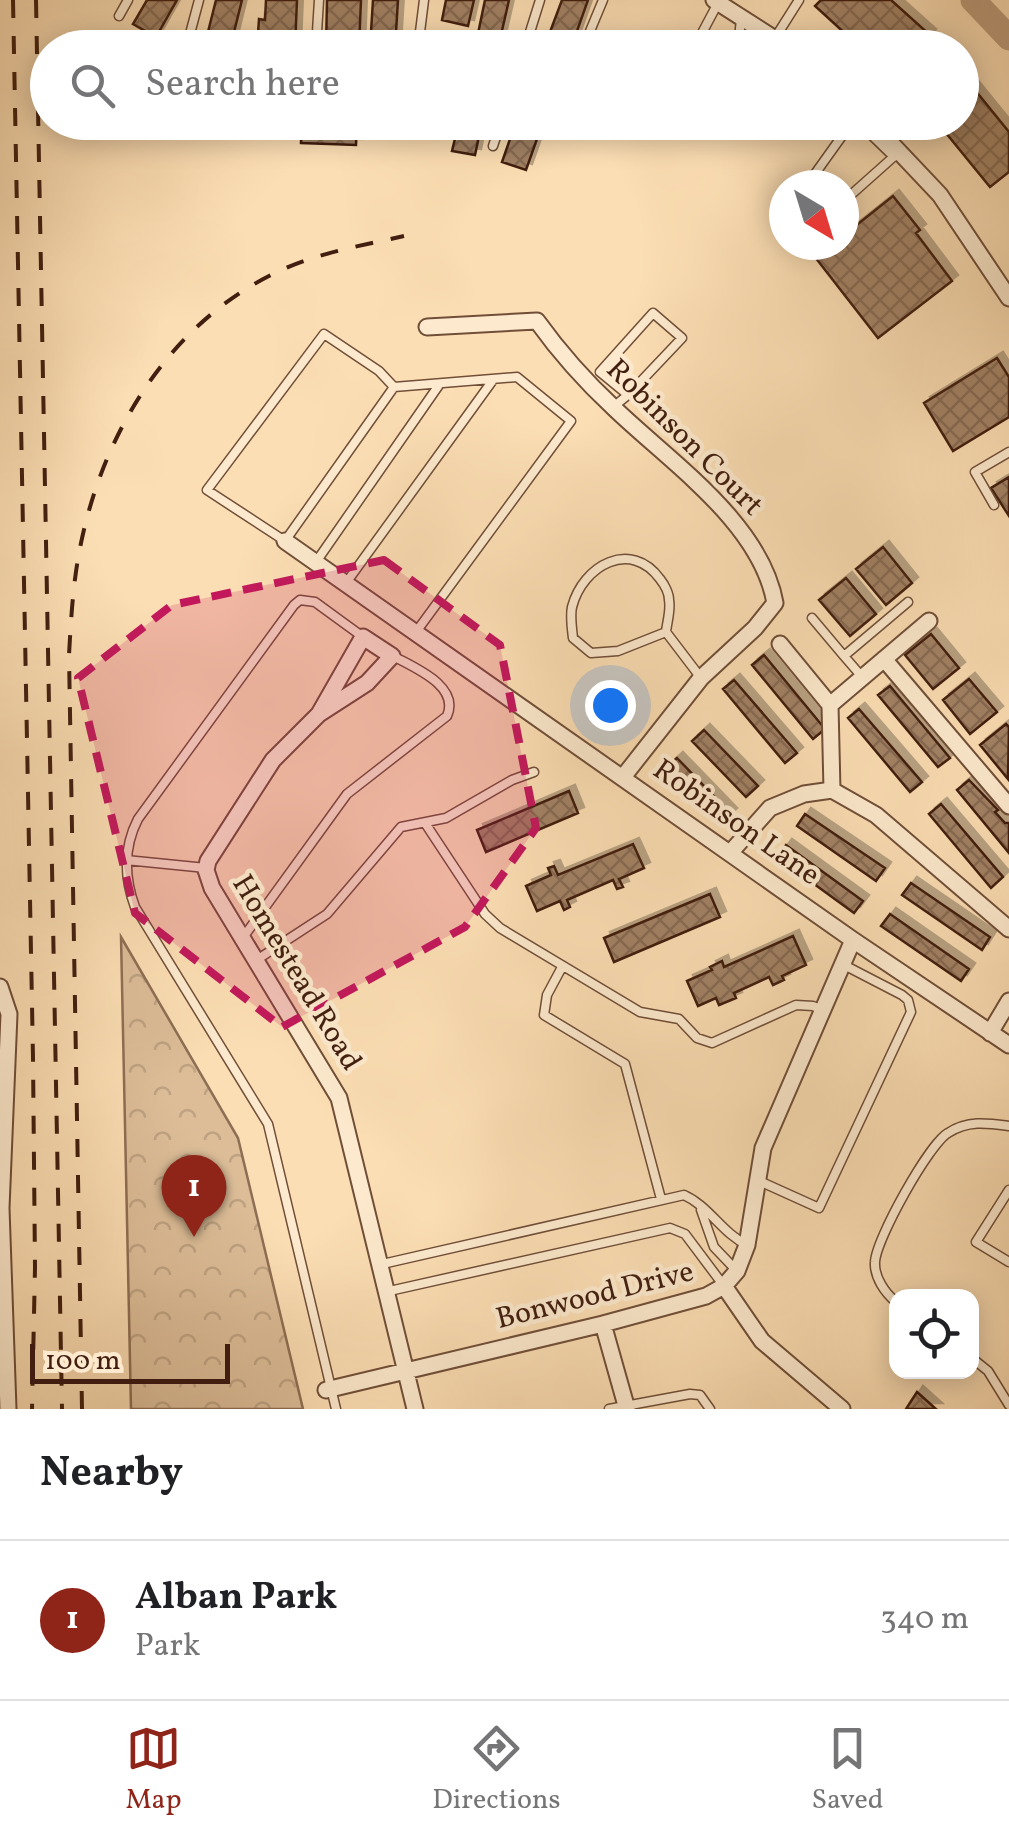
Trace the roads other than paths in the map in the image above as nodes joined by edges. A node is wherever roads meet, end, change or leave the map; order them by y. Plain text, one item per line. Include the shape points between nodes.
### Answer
1 (128, 0) edge
2 (199, 0) edge
3 (319, 0) edge
4 (424, 0) edge
5 (540, 0) edge
6 (603, 0) edge
7 (800, 0) edge
8 (729, 5) edge
9 (119, 16) dead end
10 (191, 30) dead end
11 (317, 30) edge
12 (420, 30) edge
13 (531, 30) edge
14 (590, 30) edge
15 (709, 30) edge
16 (737, 30) edge
17 (764, 30) edge
18 (787, 30) edge
19 (495, 140) edge
20 (839, 140) edge
21 (876, 140) edge
22 (885, 140) edge
23 (493, 146) dead end
24 (896, 154) junction
25 (817, 170) edge
26 (859, 187) edge
27 (1009, 298) edge
28 (427, 327) dead end
29 (493, 380) junction
30 (439, 385) junction
31 (394, 387) junction
32 (628, 395) junction
33 (613, 407) junction
34 (1009, 452) edge
35 (994, 504) dead end
36 (285, 540) junction
37 (316, 562) junction
38 (346, 583) junction
39 (908, 602) dead end
40 (812, 618) dead end
41 (929, 621) dead end
42 (416, 632) junction
43 (666, 632) junction
44 (363, 637) junction
45 (780, 644) dead end
46 (392, 656) junction
47 (844, 656) junction
48 (884, 660) junction
49 (701, 678) junction
50 (863, 678) junction
51 (830, 706) junction
52 (319, 714) junction
53 (534, 772) dead end
54 (623, 777) junction
55 (832, 790) junction
56 (1009, 806) edge
57 (425, 823) junction
58 (730, 853) junction
59 (126, 860) junction
60 (206, 868) junction
61 (1009, 929) edge
62 (242, 939) junction
63 (854, 940) junction
64 (255, 960) junction
65 (843, 964) junction
66 (562, 967) junction
67 (0, 987) edge
68 (1009, 1001) edge
69 (823, 1010) junction
70 (990, 1033) junction
71 (1009, 1045) edge
72 (1009, 1126) edge
73 (757, 1180) junction
74 (1009, 1190) edge
75 (661, 1199) junction
76 (696, 1202) junction
77 (747, 1245) junction
78 (1009, 1262) edge
79 (378, 1265) junction
80 (737, 1270) junction
81 (724, 1286) junction
82 (385, 1292) junction
83 (889, 1292) edge
84 (604, 1324) junction
85 (979, 1364) edge
86 (406, 1371) junction
87 (329, 1390) junction
88 (1009, 1405) edge
89 (626, 1407) edge
90 (8, 1409) edge
91 (336, 1409) edge
92 (415, 1409) edge
93 (608, 1409) edge
94 (710, 1409) edge
95 (842, 1409) edge

1 - 9 lane
2 - 10 lane
3 - 11 lane
4 - 12 lane
5 - 13 lane
6 - 14 lane
7 - 18 lane
8 - 15 lane
8 - 16 lane
8 - 17 street
19 - 23 lane
20 - 25 lane
21 - 24 lane
22 - 24 street
24 - 26 lane
24 - 27 street via 940,195
28 - 33 street, Robinson Court via 537,320
29 - 30 lane
29 - 38 lane
29 - 42 lane via 516,377 572,421
30 - 31 lane
30 - 37 lane
31 - 36 lane
31 - 36 lane via 324,334 207,490
32 - 32 lane via 682,338 653,313 600,372
32 - 33 lane
33 - 49 street, Robinson Court via 726,514 753,545 771,582 775,603
34 - 35 lane via 976,472
36 - 37 street, Robinson Lane
37 - 38 street, Robinson Lane
38 - 42 street, Robinson Lane
39 - 47 lane
40 - 47 lane
41 - 48 street
42 - 54 street, Robinson Lane
43 - 43 lane via 670,600 664,584 636,559 602,563 572,607 573,638 591,653 618,651
43 - 49 lane
44 - 46 street
44 - 52 street, Homestead Road
44 - 59 lane via 316,602 294,605 138,819
45 - 51 street
46 - 52 street, Homestead Road via 367,683
46 - 62 lane via 449,696 447,716 347,794
47 - 50 lane
48 - 50 street
48 - 56 street
49 - 54 street, Robinson Court
50 - 51 street
51 - 55 street
52 - 60 street, Homestead Road via 272,760
53 - 57 lane
54 - 58 street, Robinson Lane
55 - 58 street via 770,808
55 - 61 street via 876,815
57 - 64 lane via 401,827 327,914
57 - 66 lane via 485,914
58 - 63 street, Robinson Lane
59 - 60 lane
59 - 87 lane via 135,907 268,1124
60 - 62 street, Homestead Road
62 - 64 street, Homestead Road
63 - 65 street, Bonwood Drive
63 - 70 street, Robinson Lane
64 - 79 street, Homestead Road via 338,1098
65 - 69 street, Bonwood Drive
65 - 73 lane via 902,995 911,1012 819,1208
66 - 69 lane via 640,1012 680,1019 704,1042 796,1005
66 - 75 lane via 544,1015 625,1064
67 - 90 street via 8,1014 0,1208
68 - 70 street
69 - 73 street, Bonwood Drive via 763,1148
70 - 71 street, Robinson Lane
72 - 83 lane via 978,1122 944,1135 893,1212 875,1258 876,1274
73 - 77 street, Bonwood Drive
74 - 78 lane via 976,1242
75 - 76 lane via 684,1195
75 - 79 lane
76 - 77 lane
76 - 80 lane via 714,1247
77 - 80 street, Bonwood Drive
79 - 82 street, Homestead Road
80 - 81 street, Bonwood Drive
81 - 82 lane via 685,1234 670,1228
81 - 84 street, Bonwood Drive
81 - 95 street via 762,1341
82 - 86 street, Homestead Road
84 - 86 street, Bonwood Drive
84 - 89 street
85 - 88 lane
86 - 87 street, Bonwood Drive
86 - 92 street, Homestead Road
87 - 91 lane
89 - 93 lane
89 - 94 lane via 700,1394

